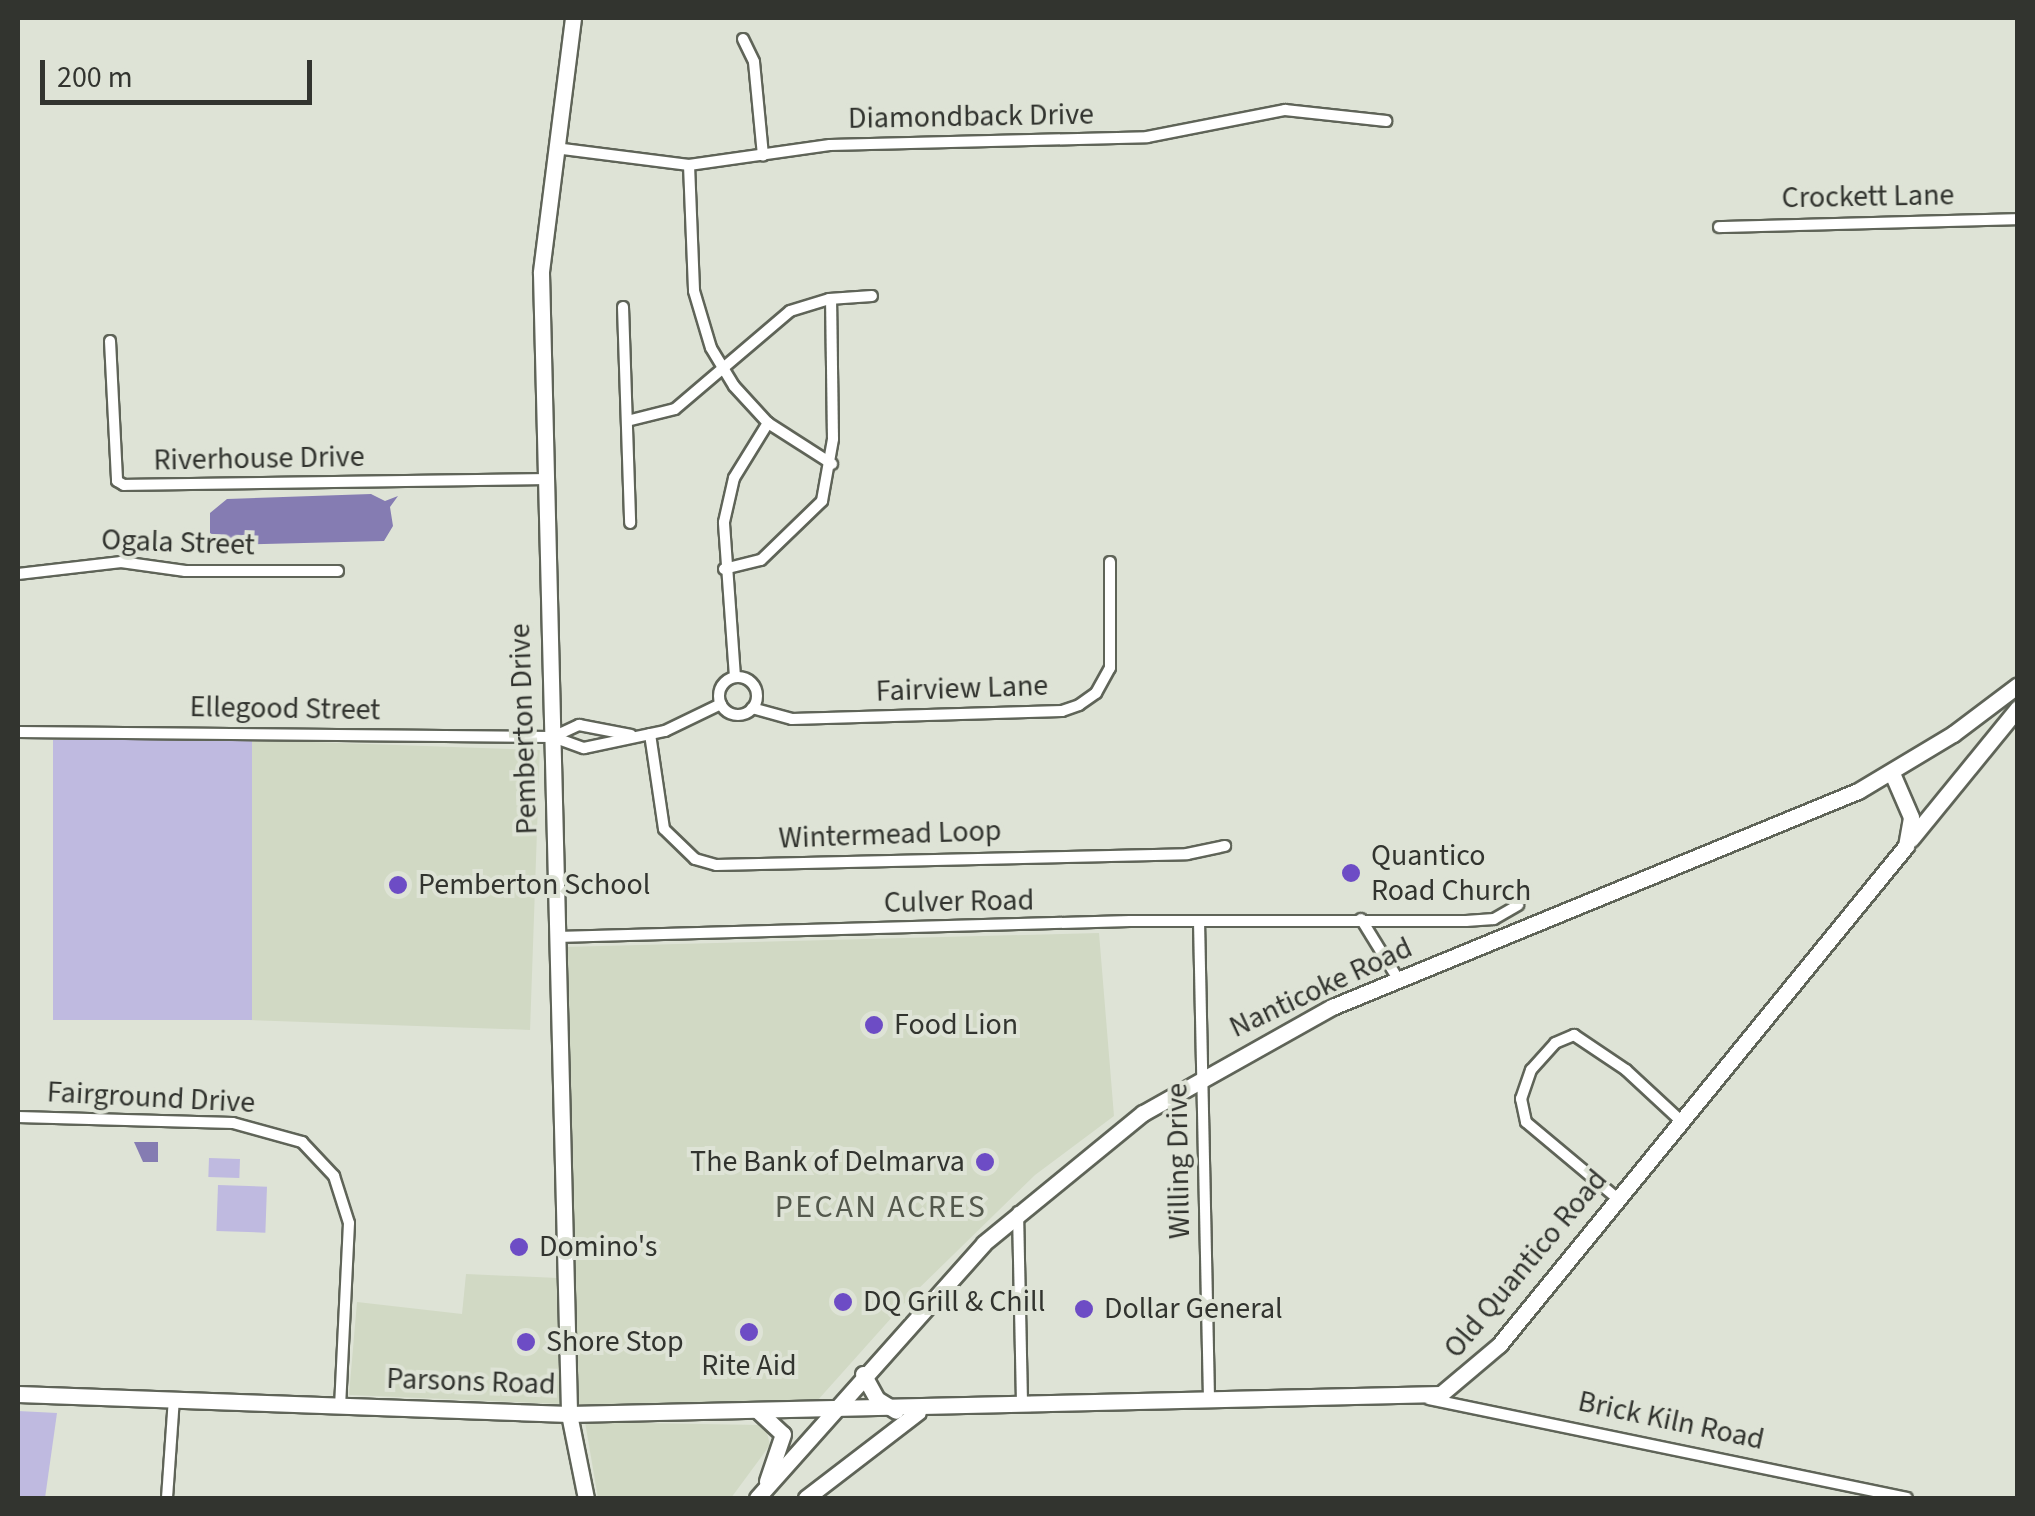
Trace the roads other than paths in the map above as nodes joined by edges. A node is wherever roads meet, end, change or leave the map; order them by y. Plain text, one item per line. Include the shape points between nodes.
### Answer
1 (573, 18) edge
2 (743, 39) dead end
3 (1386, 121) dead end
4 (554, 148) junction
5 (763, 156) junction
6 (689, 165) junction
7 (2018, 220) edge
8 (1720, 226) dead end
9 (872, 296) dead end
10 (831, 298) junction
11 (623, 307) dead end
12 (110, 341) dead end
13 (725, 372) junction
14 (626, 421) junction
15 (768, 423) junction
16 (832, 464) junction
17 (544, 479) junction
18 (630, 524) dead end
19 (1110, 562) dead end
20 (724, 569) junction
21 (338, 571) dead end
22 (18, 574) edge
23 (735, 677) junction
24 (2018, 684) edge
25 (721, 704) junction
26 (752, 708) junction
27 (2018, 708) edge
28 (18, 732) edge
29 (650, 734) junction
30 (632, 736) junction
31 (553, 737) junction
32 (1892, 773) junction
33 (1225, 846) dead end
34 (1906, 846) junction
35 (1518, 905) dead end
36 (1361, 920) junction
37 (1199, 922) junction
38 (557, 937) junction
39 (1398, 980) junction
40 (1203, 1076) junction
41 (18, 1117) edge
42 (1681, 1121) junction
43 (1618, 1199) junction
44 (1018, 1212) junction
45 (864, 1374) junction
46 (18, 1394) edge
47 (174, 1398) junction
48 (1423, 1398) junction
49 (1209, 1400) junction
50 (340, 1404) junction
51 (1022, 1406) junction
52 (757, 1410) junction
53 (922, 1410) junction
54 (830, 1411) junction
55 (896, 1411) junction
56 (569, 1414) junction
57 (761, 1494) edge
58 (167, 1498) edge
59 (586, 1498) edge
60 (806, 1498) edge
61 (1907, 1498) edge

1 - 4 street, Pemberton Drive
2 - 5 street via 754,62
3 - 5 street, Diamondback Drive via 1285,110 1147,136 848,144
4 - 6 street, Diamondback Drive
4 - 17 street, Pemberton Drive via 541,268
5 - 6 street, Diamondback Drive
6 - 13 street via 694,291
7 - 8 street, Crockett Lane
9 - 10 street
10 - 13 street via 790,311
10 - 16 street
11 - 14 street
12 - 17 street, Riverhouse Drive via 117,481 124,486
13 - 14 street via 676,409
13 - 15 street
14 - 18 street
15 - 16 street
15 - 20 street via 730,494
16 - 20 street via 822,501 800,523 761,560
17 - 31 street, Pemberton Drive
19 - 26 street, Fairview Lane via 1110,668 1080,705 1062,712 792,719
20 - 23 street
21 - 22 street, Ogala Street via 185,571 122,562
23 - 25 street via 721,687
23 - 26 street via 754,686
24 - 32 street, Nanticoke Road
25 - 26 street via 734,714
25 - 29 street
27 - 34 street, Old Quantico Road
28 - 31 street, Ellegood Street
29 - 30 street
29 - 33 street, Wintermead Loop via 664,828 695,860 716,865 1187,854
30 - 31 street via 584,748
30 - 31 street via 579,725
31 - 38 street, Pemberton Drive
32 - 34 street via 1910,817
32 - 39 street, Nanticoke Road via 1791,821
34 - 42 street, Old Quantico Road
35 - 36 street, Culver Road via 1494,919
36 - 37 street, Culver Road
36 - 39 street
37 - 38 street, Culver Road
37 - 40 street, Willing Drive
38 - 56 street, Pemberton Drive
39 - 40 street, Nanticoke Road
40 - 44 street, Nanticoke Road via 1120,1129
40 - 49 street, Willing Drive
41 - 50 street, Fairground Drive via 234,1123 302,1142 334,1176 349,1223
42 - 43 street, Old Quantico Road
42 - 43 street via 1626,1070 1574,1035 1555,1043 1531,1070 1522,1099 1526,1122
43 - 48 street, Old Quantico Road via 1477,1370 1454,1388
44 - 45 street, Nanticoke Road
44 - 51 street
45 - 54 street, Nanticoke Road
45 - 55 street via 878,1398
46 - 47 street, Parsons Road
47 - 50 street, Parsons Road
47 - 58 street
48 - 49 street, Old Quantico Road
48 - 61 street, Brick Kiln Road
49 - 51 street, Old Quantico Road
50 - 56 street, Parsons Road
51 - 53 street, Old Quantico Road
52 - 54 street, Parsons Road
52 - 56 street, Parsons Road
52 - 57 street via 783,1434
53 - 55 street, Parsons Road
53 - 60 street
54 - 55 street, Parsons Road
54 - 57 street, Nanticoke Road
56 - 59 street, Pemberton Drive

